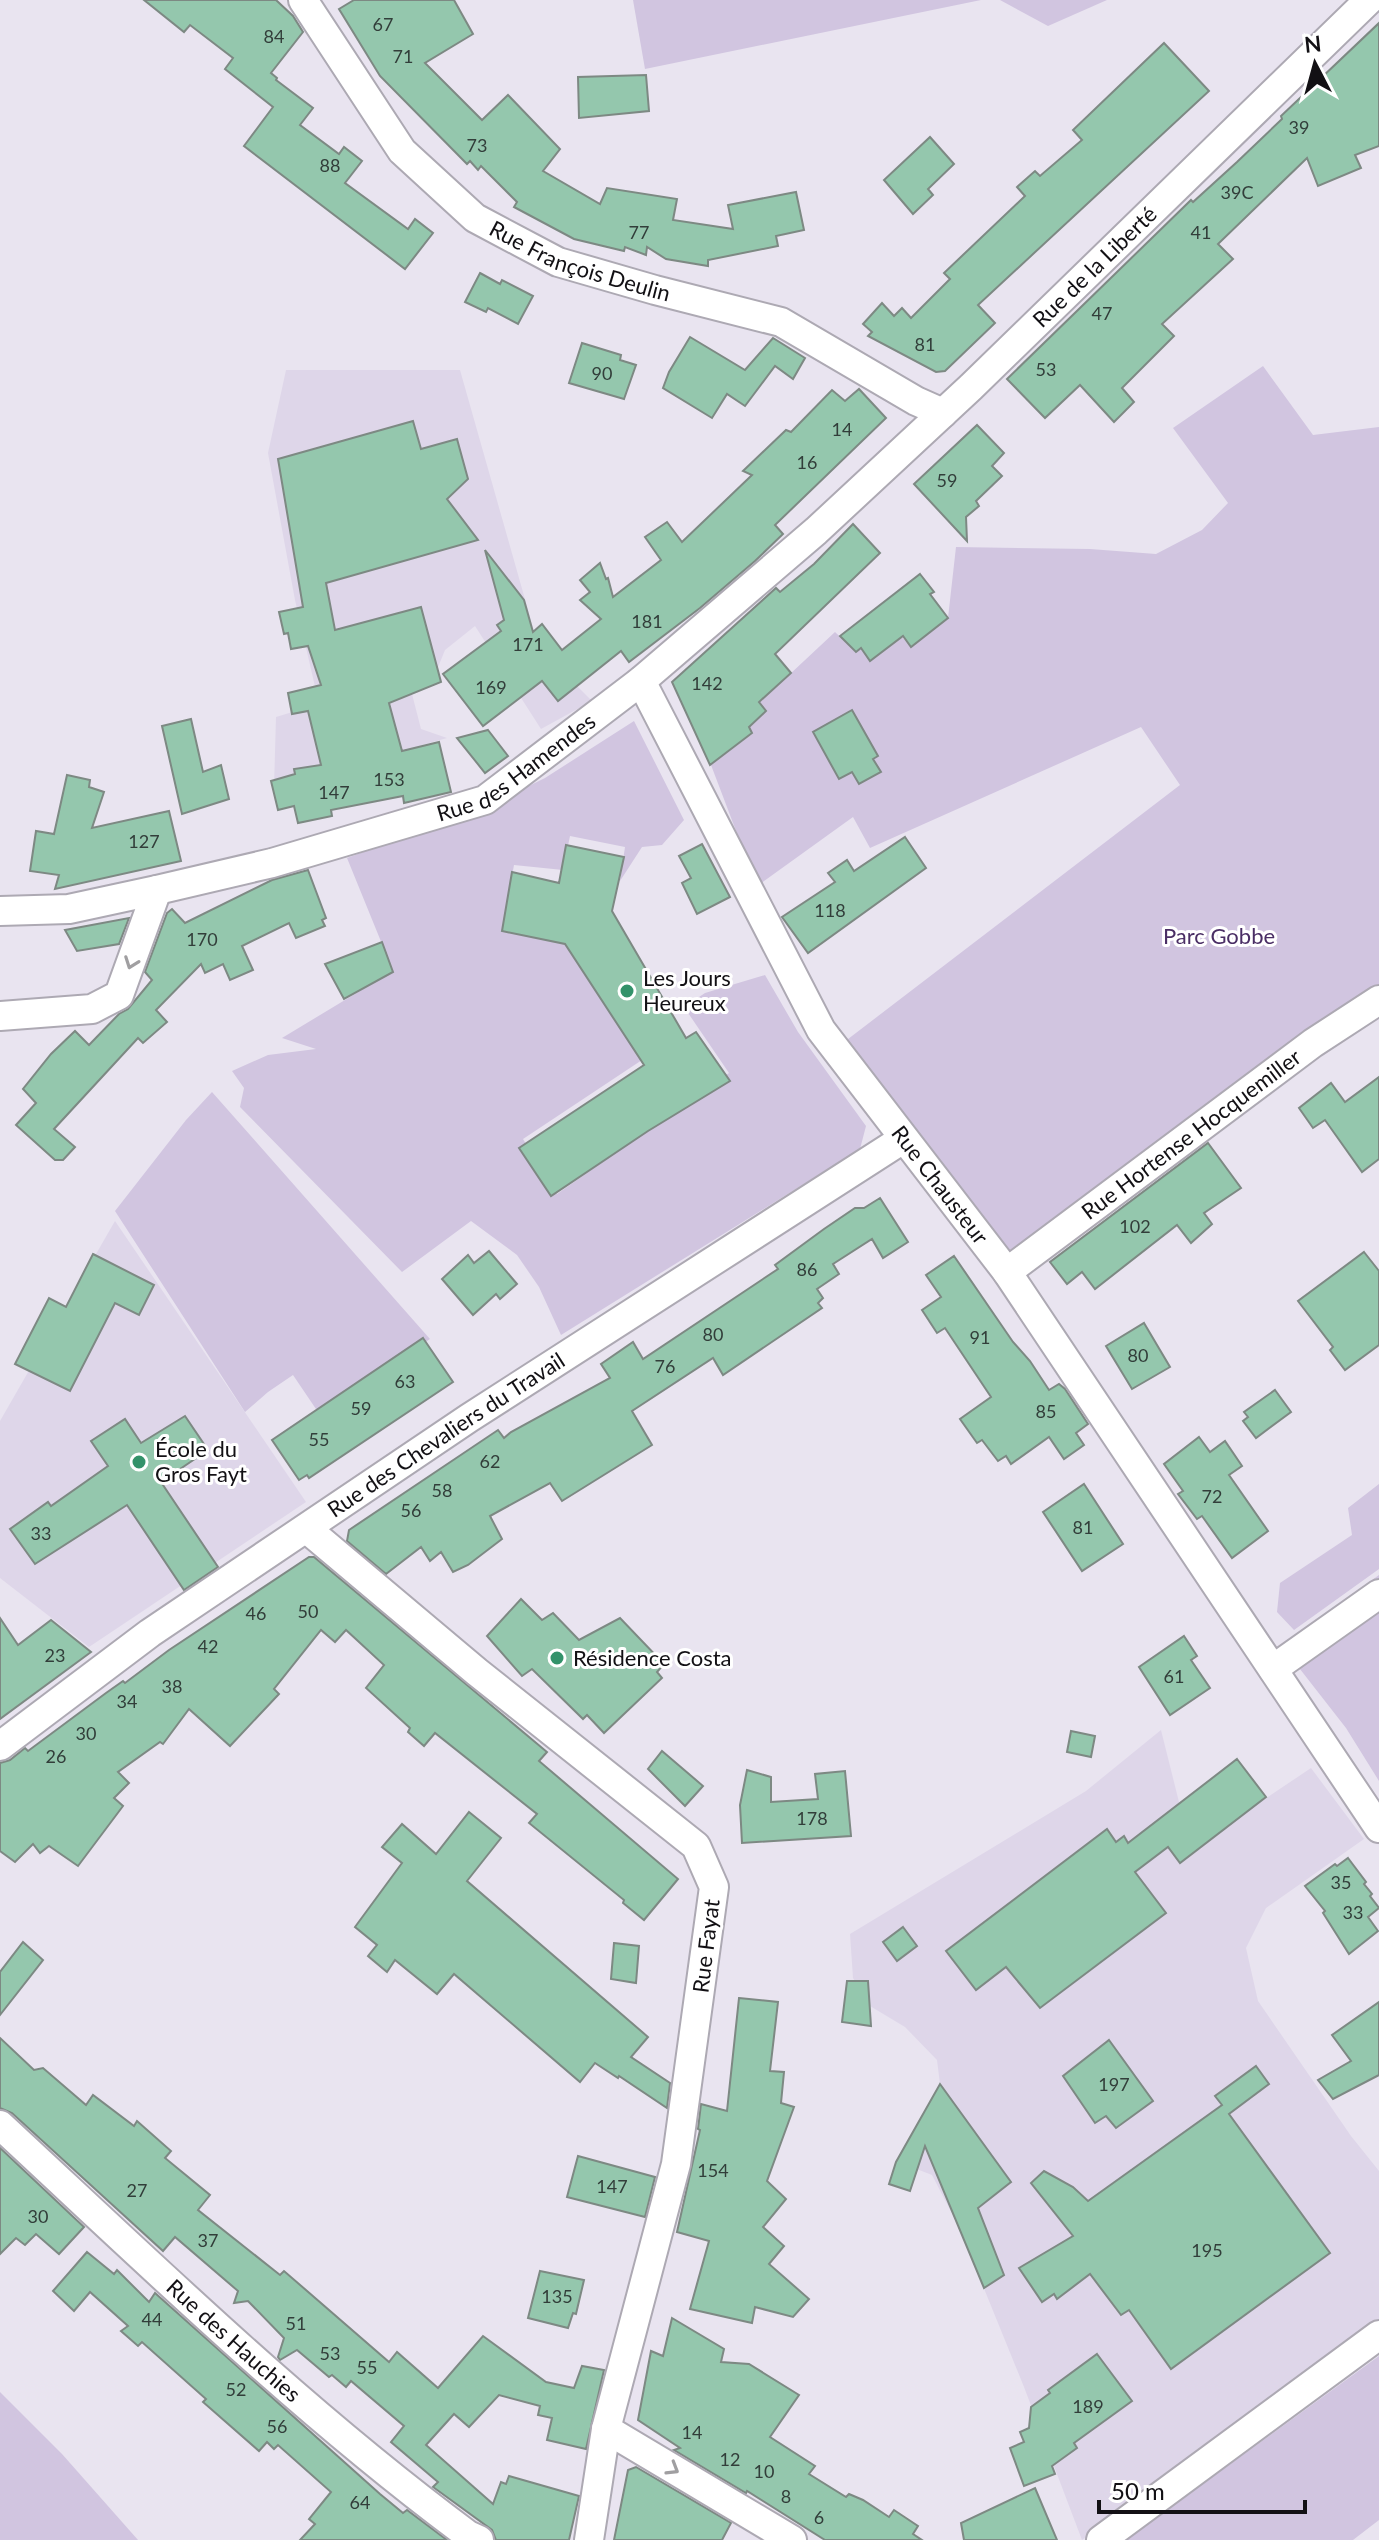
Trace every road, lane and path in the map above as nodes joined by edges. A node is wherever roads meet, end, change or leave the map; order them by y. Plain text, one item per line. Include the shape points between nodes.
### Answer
1 (303, 0) edge
2 (1369, 0) edge
3 (943, 413) junction
4 (816, 531) joint
5 (641, 681) junction
6 (157, 890) junction
7 (0, 911) edge
8 (1379, 1000) edge
9 (0, 1016) edge
10 (903, 1139) junction
11 (1007, 1272) junction
12 (307, 1529) junction
13 (1379, 1594) edge
14 (1273, 1669) junction
15 (0, 1746) edge
16 (1379, 1828) edge
17 (0, 2125) edge
18 (1379, 2335) edge
19 (606, 2429) junction
20 (479, 2540) edge
21 (589, 2540) edge
22 (792, 2540) edge
23 (1101, 2540) edge

1 - 3 street, Rue François Deulin via 402,151 475,218 558,262 781,322
2 - 3 street, Rue de la Liberté
3 - 4 street, Rue de la Liberté
4 - 5 street, Rue des Hamendes
5 - 6 street, Rue des Hamendes via 485,800 272,863
5 - 10 street, Rue Chausteur via 821,1030
6 - 7 street, Rue des Hamendes via 69,909
6 -> 9 street via 119,995 92,1009
8 - 11 street, Rue Hortense Hocquemiller via 1313,1043
10 - 11 street, Rue Chausteur
10 - 12 street, Rue des Chevaliers du Travail via 469,1418
11 - 14 street, Rue Chausteur
12 - 15 street, Rue des Chevaliers du Travail via 150,1633
12 - 19 street, Rue Fayat via 696,1846 714,1887 676,2164
13 - 14 street
14 - 16 street, Rue Chausteur
17 - 20 street, Rue des Hauchies via 393,2480
18 - 23 street
19 - 21 street, Rue Fayat
19 -> 22 street

